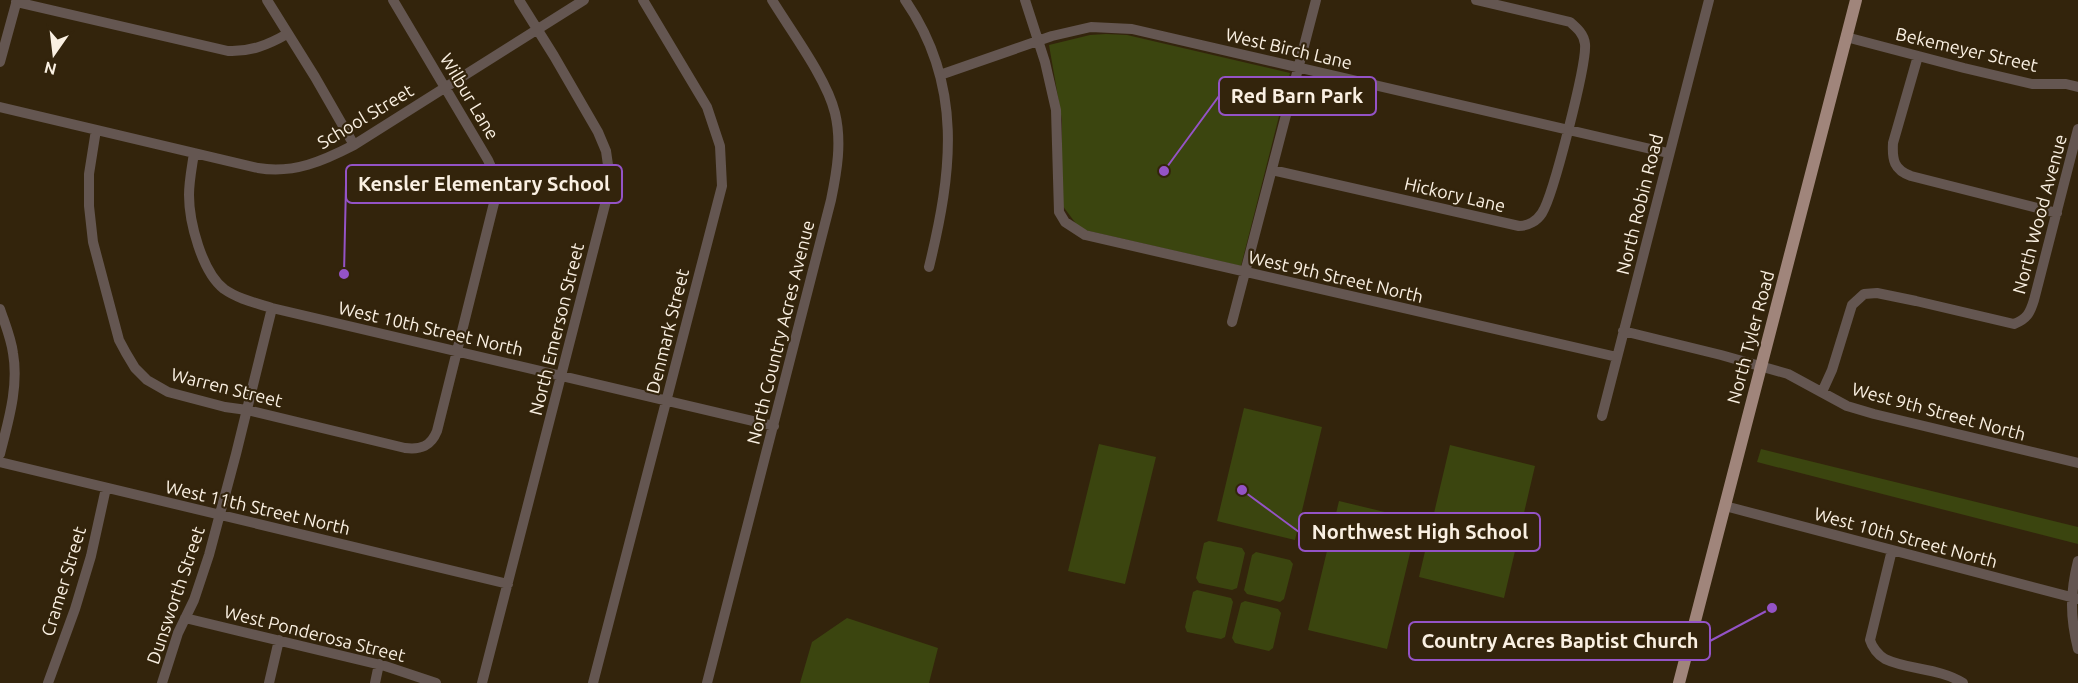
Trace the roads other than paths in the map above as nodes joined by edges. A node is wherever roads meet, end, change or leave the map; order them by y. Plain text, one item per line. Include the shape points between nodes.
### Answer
1 (267, 0) edge
2 (393, 0) edge
3 (519, 0) edge
4 (584, 0) edge
5 (643, 0) edge
6 (772, 0) edge
7 (905, 0) edge
8 (1024, 0) edge
9 (1316, 0) edge
10 (1476, 0) edge
11 (1709, 0) edge
12 (1856, 0) edge
13 (16, 1) edge
14 (537, 29) junction
15 (287, 34) junction
16 (1846, 37) junction
17 (1039, 41) junction
18 (1918, 56) junction
19 (0, 62) edge
20 (1299, 67) junction
21 (940, 75) junction
22 (445, 86) junction
23 (2078, 87) edge
24 (0, 107) edge
25 (2078, 129) edge
26 (96, 130) junction
27 (1568, 130) junction
28 (354, 145) junction
29 (194, 153) junction
30 (1668, 153) junction
31 (1272, 170) junction
32 (2056, 213) junction
33 (929, 267) dead end
34 (1245, 273) junction
35 (272, 308) junction
36 (0, 309) edge
37 (1232, 322) dead end
38 (1623, 332) junction
39 (458, 351) junction
40 (1617, 357) junction
41 (1761, 366) junction
42 (561, 376) junction
43 (1822, 392) junction
44 (666, 400) junction
45 (247, 410) junction
46 (1602, 416) dead end
47 (774, 426) junction
48 (416, 450) joint
49 (0, 454) edge
50 (0, 462) edge
51 (2078, 463) edge
52 (106, 488) junction
53 (1725, 506) junction
54 (220, 515) junction
55 (1892, 550) junction
56 (2078, 561) edge
57 (508, 584) junction
58 (2075, 598) edge
59 (185, 618) junction
60 (279, 640) junction
61 (2078, 649) edge
62 (379, 664) junction
63 (48, 683) edge
64 (162, 683) edge
65 (269, 683) edge
66 (375, 683) edge
67 (436, 683) edge
68 (482, 683) edge
69 (593, 683) edge
70 (707, 683) edge
71 (1679, 683) edge
72 (1964, 683) edge

1 - 15 street
2 - 22 street, Wilbur Lane
3 - 14 street, North Emerson Street
4 - 14 street, School Street
5 - 44 street, Denmark Street via 707,107 720,146 722,186
6 - 47 street, North Country Acres Avenue via 830,98 839,152 831,200
7 - 21 street via 933,52
8 - 17 street
9 - 20 street
10 - 27 street via 1570,22 1578,30 1585,47
11 - 30 street, North Robin Road
12 - 16 main road, North Tyler Road
13 - 15 street via 228,51 255,49
13 - 19 street
14 - 22 street, School Street
14 - 42 street, North Emerson Street via 598,132 608,165 607,197
15 - 28 street
16 - 18 street, Bekemeyer Street
16 - 41 main road, North Tyler Road
17 - 20 street, West Birch Lane via 1091,27 1132,29
17 - 21 street, West Birch Lane
17 - 34 street, West 9th Street North via 1056,110 1059,210 1065,222 1085,235
18 - 23 street, Bekemeyer Street via 2032,84
18 - 32 street via 1893,143 1896,167 1904,174
20 - 27 street, West Birch Lane
20 - 31 street
21 - 33 street via 946,98 949,152 942,214
22 - 28 street, School Street
22 - 39 street, Wilbur Lane via 488,160 495,191
24 - 26 street, School Street
25 - 32 street, North Wood Avenue
26 - 29 street, School Street
26 - 45 street, Warren Street via 89,174 93,242 119,340 126,353 147,380 168,392
27 - 30 street, West Birch Lane
27 - 31 street, Hickory Lane via 1545,208 1525,226
28 - 29 street, School Street via 320,162 280,171
29 - 35 street, West 10th Street North via 189,195 194,231 207,267 225,290
30 - 38 street, North Robin Road
31 - 34 street
32 - 43 street, North Wood Avenue via 2034,300 2024,320 2014,324 1916,300 1864,294 1852,305
34 - 37 street
34 - 40 street, West 9th Street North
35 - 39 street, West 10th Street North
35 - 45 street, Dunsworth Street
36 - 49 street via 15,371
38 - 40 street, North Robin Road
38 - 41 street, West 9th Street North
39 - 42 street, West 10th Street North
39 - 48 street, Wilbur Lane via 433,441
40 - 46 street, North Robin Road
41 - 43 street, West 9th Street North via 1788,374
41 - 53 main road, North Tyler Road
42 - 44 street, West 10th Street North
42 - 57 street, North Emerson Street
43 - 51 street, West 9th Street North via 1847,406 1874,414
44 - 47 street, West 10th Street North
44 - 69 street, Denmark Street
45 - 48 street, Warren Street
45 - 54 street, Dunsworth Street
47 - 70 street, North Country Acres Avenue
50 - 52 street, West 11th Street North
52 - 54 street, West 11th Street North
52 - 63 street, Cramer Street via 91,556
53 - 55 street, West 10th Street North
53 - 71 main road, North Tyler Road
54 - 57 street, West 11th Street North
54 - 59 street, Dunsworth Street
55 - 58 street, West 10th Street North
55 - 72 street via 1872,645 1884,658
56 - 58 street
57 - 68 street, North Emerson Street
58 - 61 street via 2071,621
59 - 60 street, West Ponderosa Street
59 - 64 street, Dunsworth Street
60 - 62 street, West Ponderosa Street
60 - 65 street
62 - 66 street
62 - 67 street, West Ponderosa Street

